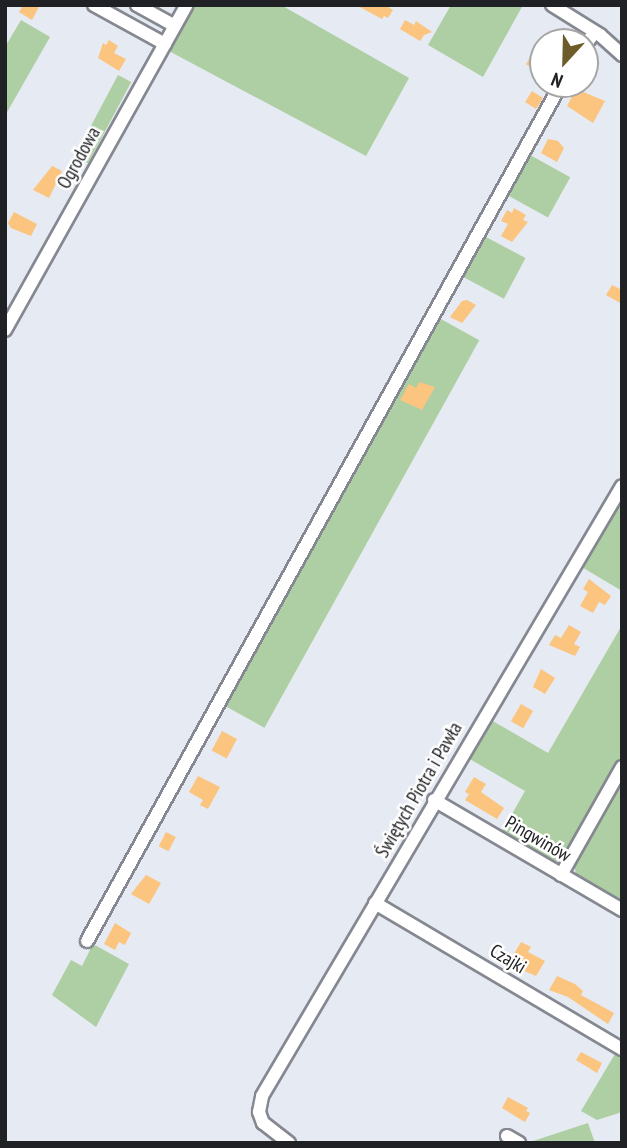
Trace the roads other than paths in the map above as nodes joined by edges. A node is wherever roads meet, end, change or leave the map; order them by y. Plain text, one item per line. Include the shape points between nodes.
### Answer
1 (94, 5) edge
2 (137, 5) edge
3 (187, 5) edge
4 (552, 5) edge
5 (175, 26) junction
6 (588, 28) edge
7 (599, 36) edge
8 (165, 44) junction
9 (622, 55) edge
10 (553, 98) edge
11 (5, 330) edge
12 (622, 486) edge
13 (622, 766) edge
14 (434, 800) junction
15 (561, 875) junction
16 (375, 903) junction
17 (622, 911) edge
18 (88, 941) dead end
19 (622, 1049) edge
20 (507, 1136) dead end
21 (289, 1143) edge
22 (519, 1143) edge

1 - 8 street
2 - 5 street
3 - 5 street, Ogrodowa
4 - 6 street
5 - 8 street, Ogrodowa
7 - 9 street
8 - 11 street, Ogrodowa
10 - 18 street
12 - 14 street, Świętych Piotra i Pawła
13 - 15 street
14 - 15 street, Pingwinów
14 - 16 street, Świętych Piotra i Pawła
15 - 17 street, Pingwinów
16 - 19 street, Czajki
16 - 21 street, Świętych Piotra i Pawła via 262,1096 260,1117
20 - 22 street

